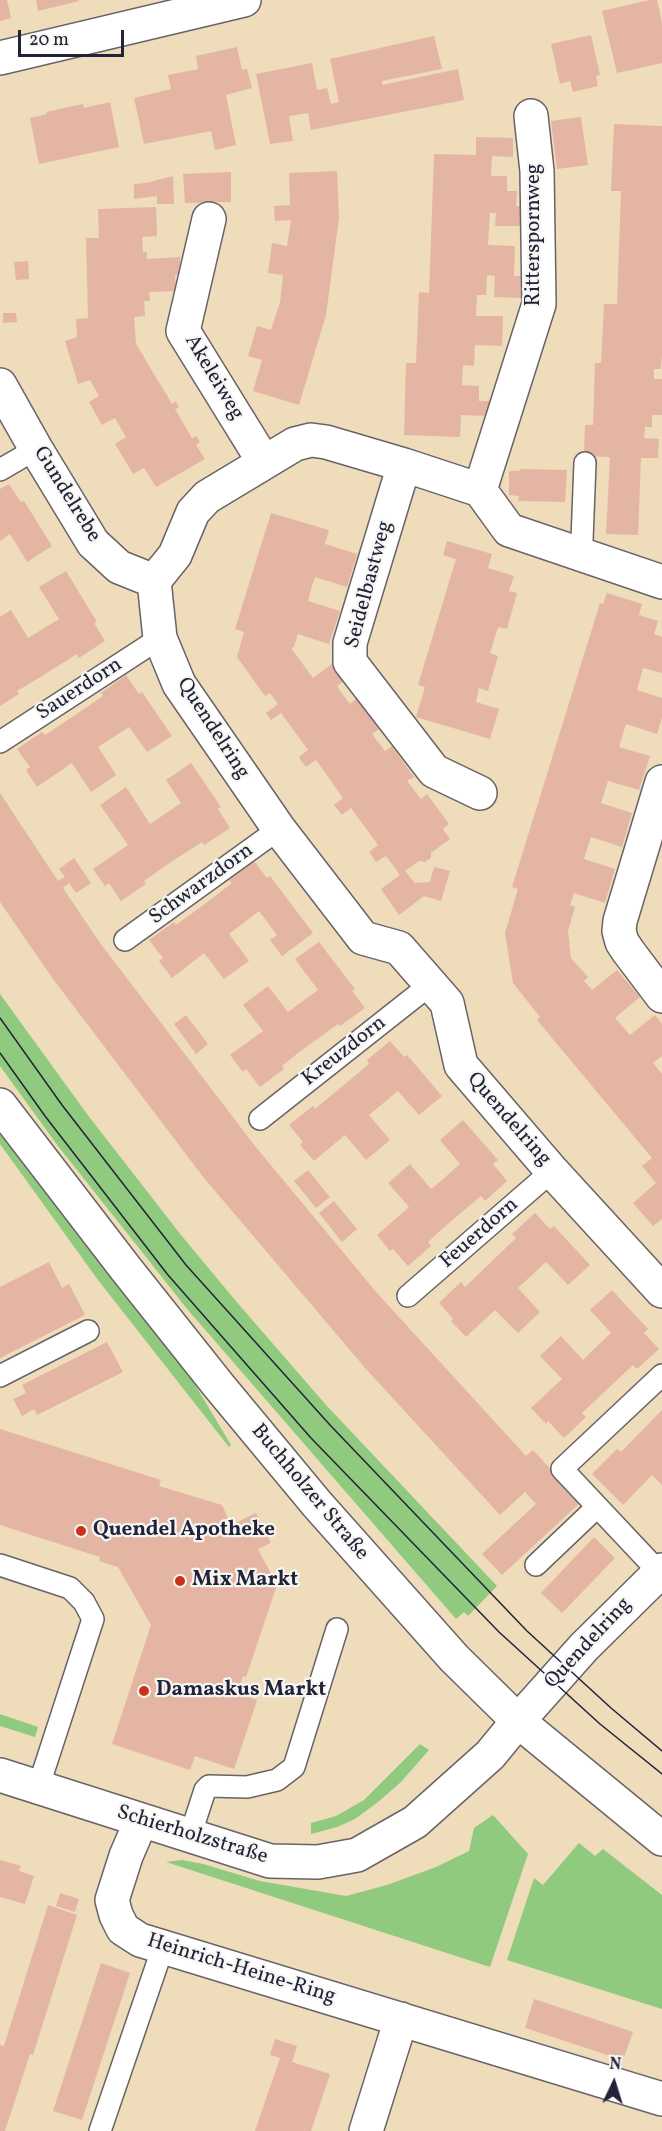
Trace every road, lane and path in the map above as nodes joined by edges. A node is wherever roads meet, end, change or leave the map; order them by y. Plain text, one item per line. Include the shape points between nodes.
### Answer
1 (244, 0) edge
2 (0, 58) edge
3 (531, 116) dead end
4 (209, 219) dead end
5 (0, 385) edge
6 (36, 449) junction
7 (264, 462) junction
8 (585, 463) dead end
9 (404, 465) junction
10 (0, 470) edge
11 (480, 490) junction
12 (578, 554) junction
13 (154, 581) junction
14 (662, 582) edge
15 (160, 638) junction
16 (0, 742) edge
17 (662, 782) edge
18 (480, 793) dead end
19 (279, 829) junction
20 (125, 940) dead end
21 (431, 984) junction
22 (662, 996) edge
23 (0, 1105) edge
24 (260, 1119) dead end
25 (552, 1171) junction
26 (662, 1291) edge
27 (408, 1296) dead end
28 (88, 1331) dead end
29 (662, 1375) edge
30 (0, 1376) edge
31 (597, 1507) junction
32 (536, 1565) dead end
33 (0, 1566) edge
34 (660, 1570) edge
35 (337, 1629) dead end
36 (518, 1722) junction
37 (0, 1775) edge
38 (38, 1788) junction
39 (141, 1821) junction
40 (190, 1836) junction
41 (662, 1839) edge
42 (163, 1947) junction
43 (401, 2019) junction
44 (662, 2099) edge
45 (100, 2131) edge
46 (366, 2131) edge

1 - 2 street
3 - 11 street, Ritterspornweg via 537,171 539,304
4 - 7 street, Akeleiweg via 183,331
5 - 6 street, Gundelrebe
6 - 10 lane
6 - 13 street, Gundelrebe via 93,543 118,567
7 - 9 street via 295,444 311,440
7 - 13 street via 207,497 193,512 175,555
8 - 12 lane
9 - 11 street
9 - 18 street, Seidelbastweg via 350,643 350,662 434,771
11 - 12 street via 509,530
12 - 14 street
13 - 15 street, Quendelring
15 - 16 lane, Sauerdorn
15 - 19 street, Quendelring via 179,684
17 - 22 street via 620,931 622,942
19 - 20 lane, Schwarzdorn
19 - 21 street, Quendelring via 363,938 399,948
21 - 24 lane, Kreuzdorn
21 - 25 street, Quendelring via 447,1003 461,1065
23 - 36 street, Buchholzer Straße via 126,1269 317,1504 454,1658
25 - 26 street, Quendelring
25 - 27 lane, Feuerdorn
28 - 30 lane
29 - 31 lane via 562,1470
31 - 32 lane
31 - 34 lane
33 - 38 lane via 70,1588 93,1619
34 - 36 street, Quendelring
35 - 40 lane via 294,1767 277,1780 247,1787 209,1786
36 - 40 street, Schierholzstraße via 490,1755 415,1822 357,1855 318,1862 270,1861
36 - 41 street, Buchholzer Straße
37 - 38 street, Schierholzstraße
38 - 39 street, Schierholzstraße
39 - 40 street, Schierholzstraße
39 - 42 street, Heinrich-Heine-Ring via 112,1900 123,1929 140,1940
42 - 43 street, Heinrich-Heine-Ring
42 - 45 lane
43 - 44 street, Heinrich-Heine-Ring
43 - 46 street

